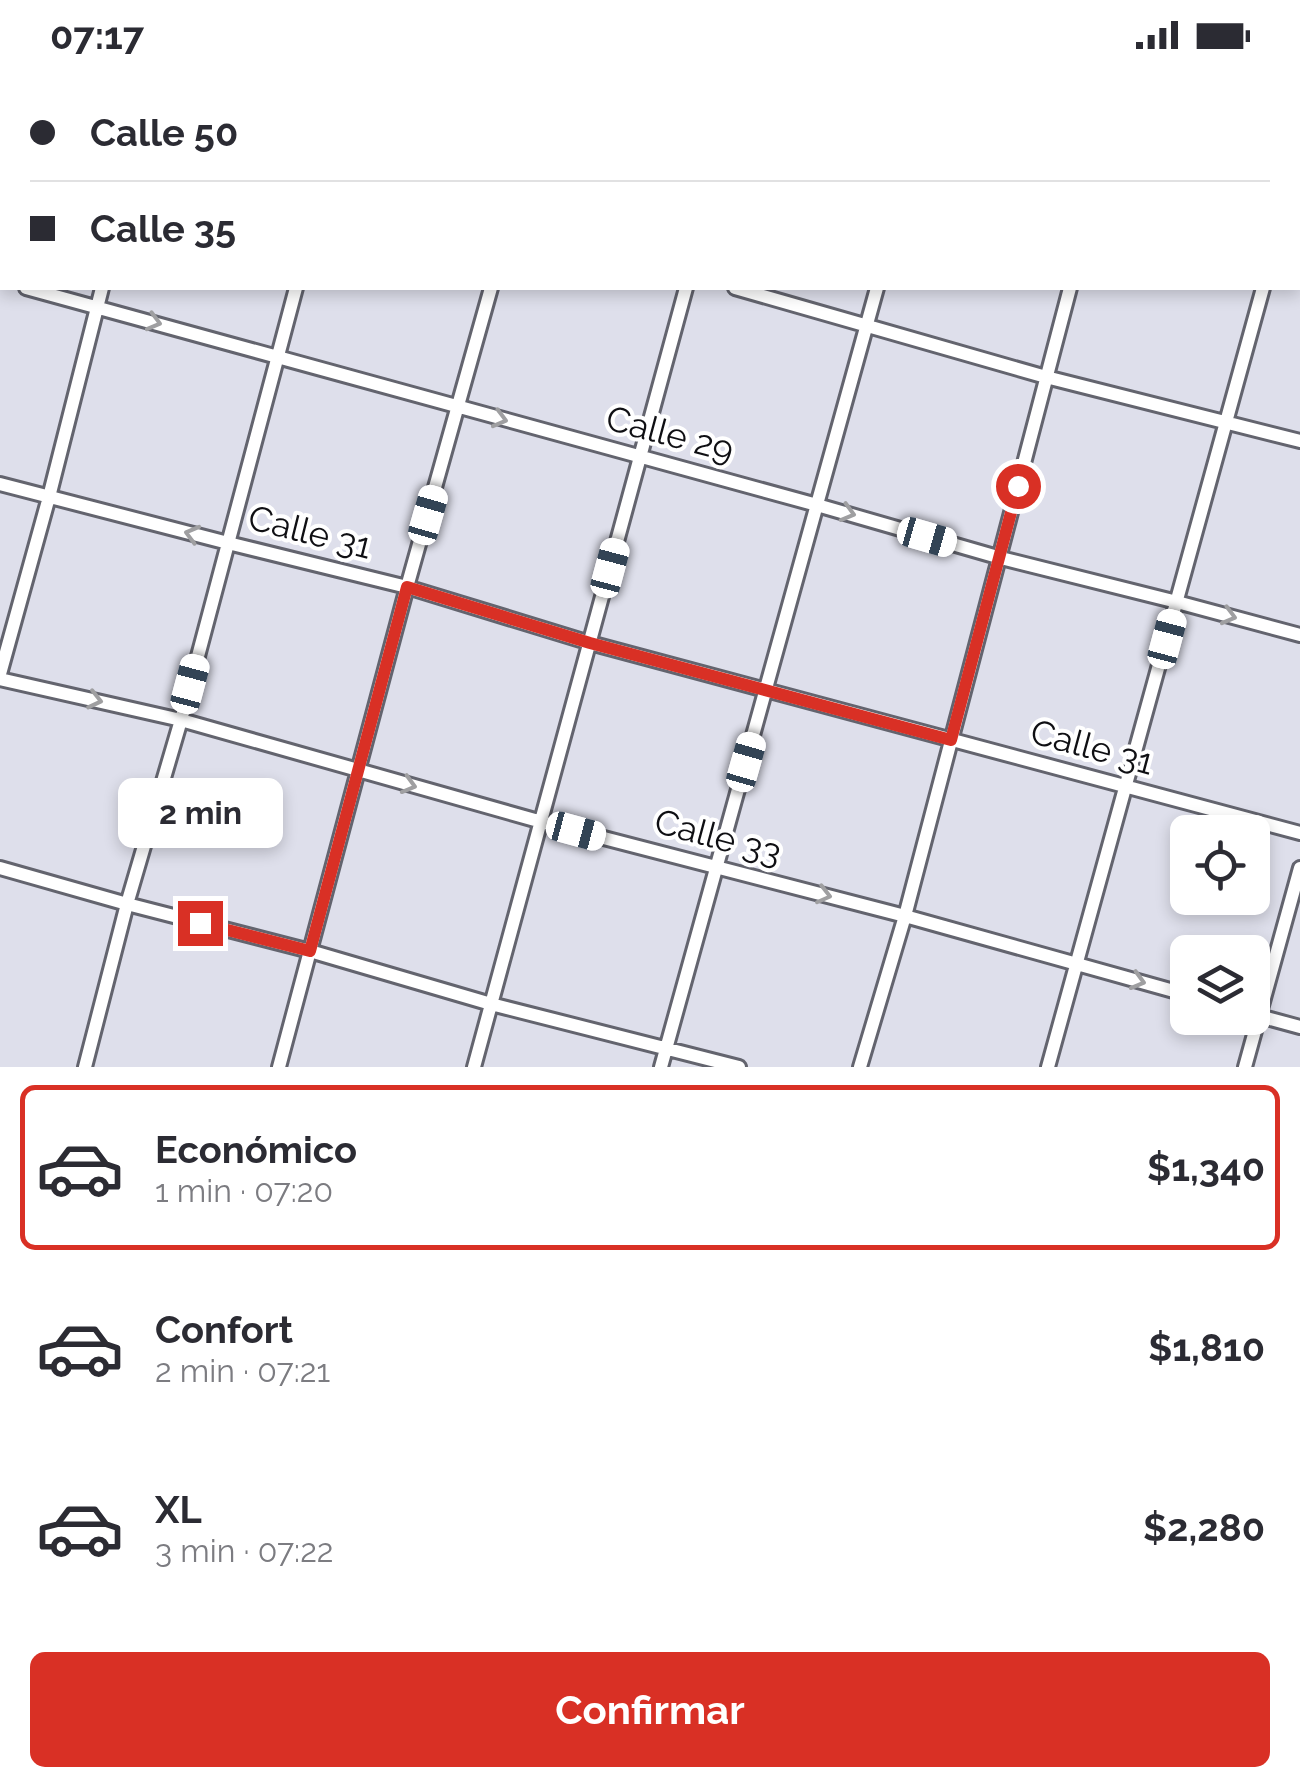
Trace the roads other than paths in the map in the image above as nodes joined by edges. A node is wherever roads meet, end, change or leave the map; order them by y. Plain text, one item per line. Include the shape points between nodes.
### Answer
1 (33, 290) edge
2 (101, 290) edge
3 (295, 290) edge
4 (490, 290) edge
5 (685, 290) edge
6 (742, 290) edge
7 (877, 290) edge
8 (1069, 290) edge
9 (1262, 290) edge
10 (96, 307) junction
11 (867, 324) junction
12 (278, 355) junction
13 (1046, 377) junction
14 (458, 408) junction
15 (1226, 422) junction
16 (1300, 441) edge
17 (640, 457) junction
18 (0, 484) edge
19 (48, 496) junction
20 (817, 504) junction
21 (228, 543) junction
22 (1000, 558) junction
23 (407, 587) junction
24 (1177, 602) junction
25 (1300, 635) edge
26 (590, 643) junction
27 (0, 676) edge
28 (766, 691) junction
29 (181, 720) junction
30 (951, 740) junction
31 (359, 771) junction
32 (1126, 788) junction
33 (542, 822) junction
34 (1300, 833) edge
35 (0, 868) edge
36 (715, 868) junction
37 (1300, 868) edge
38 (128, 904) junction
39 (905, 916) junction
40 (310, 951) junction
41 (1076, 964) junction
42 (1270, 965) edge
43 (1170, 991) edge
44 (491, 1004) junction
45 (1270, 1018) edge
46 (1300, 1027) edge
47 (1251, 1035) edge
48 (666, 1048) junction
49 (85, 1067) edge
50 (279, 1067) edge
51 (474, 1067) edge
52 (661, 1067) edge
53 (738, 1067) edge
54 (860, 1067) edge
55 (1048, 1067) edge
56 (1245, 1067) edge

1 - 10 street, Calle 29
2 - 10 street
3 - 12 street
4 - 14 street
5 - 17 street
6 - 11 street
7 - 11 street
8 - 13 street
9 - 15 street
10 -> 12 street, Calle 29
10 - 19 street
11 - 13 street
11 - 20 street
12 - 14 street, Calle 29
12 - 21 street
13 - 15 street
13 - 22 street
14 -> 17 street, Calle 29
14 - 23 street
15 - 16 street
15 - 24 street
17 - 20 street, Calle 29
17 - 26 street
18 - 19 street, Calle 31
21 -> 19 street, Calle 31
19 - 27 street
20 -> 22 street, Calle 29
20 - 28 street
21 - 23 street, Calle 31
21 - 29 street
22 - 24 street, Calle 29
22 - 30 street
23 - 26 street, Calle 31
23 - 31 street
24 -> 25 street, Calle 29
24 - 32 street
26 - 28 street, Calle 31
26 - 33 street
27 -> 29 street, Calle 33
28 - 30 street, Calle 31
28 - 36 street
29 - 31 street, Calle 33
29 - 38 street
30 - 32 street, Calle 31
30 - 39 street
31 -> 33 street, Calle 33
31 - 40 street
32 - 34 street, Calle 31
32 - 41 street
33 - 36 street, Calle 33
33 - 44 street
35 - 38 street
36 -> 39 street, Calle 33
36 - 48 street
37 - 42 street
38 - 40 street
38 - 49 street
39 - 41 street, Calle 33
39 - 54 street
40 - 44 street
40 - 50 street
41 -> 43 street, Calle 33
41 - 55 street
44 - 48 street
44 - 51 street
45 - 46 street
47 - 56 street
48 - 52 street
48 - 53 street

